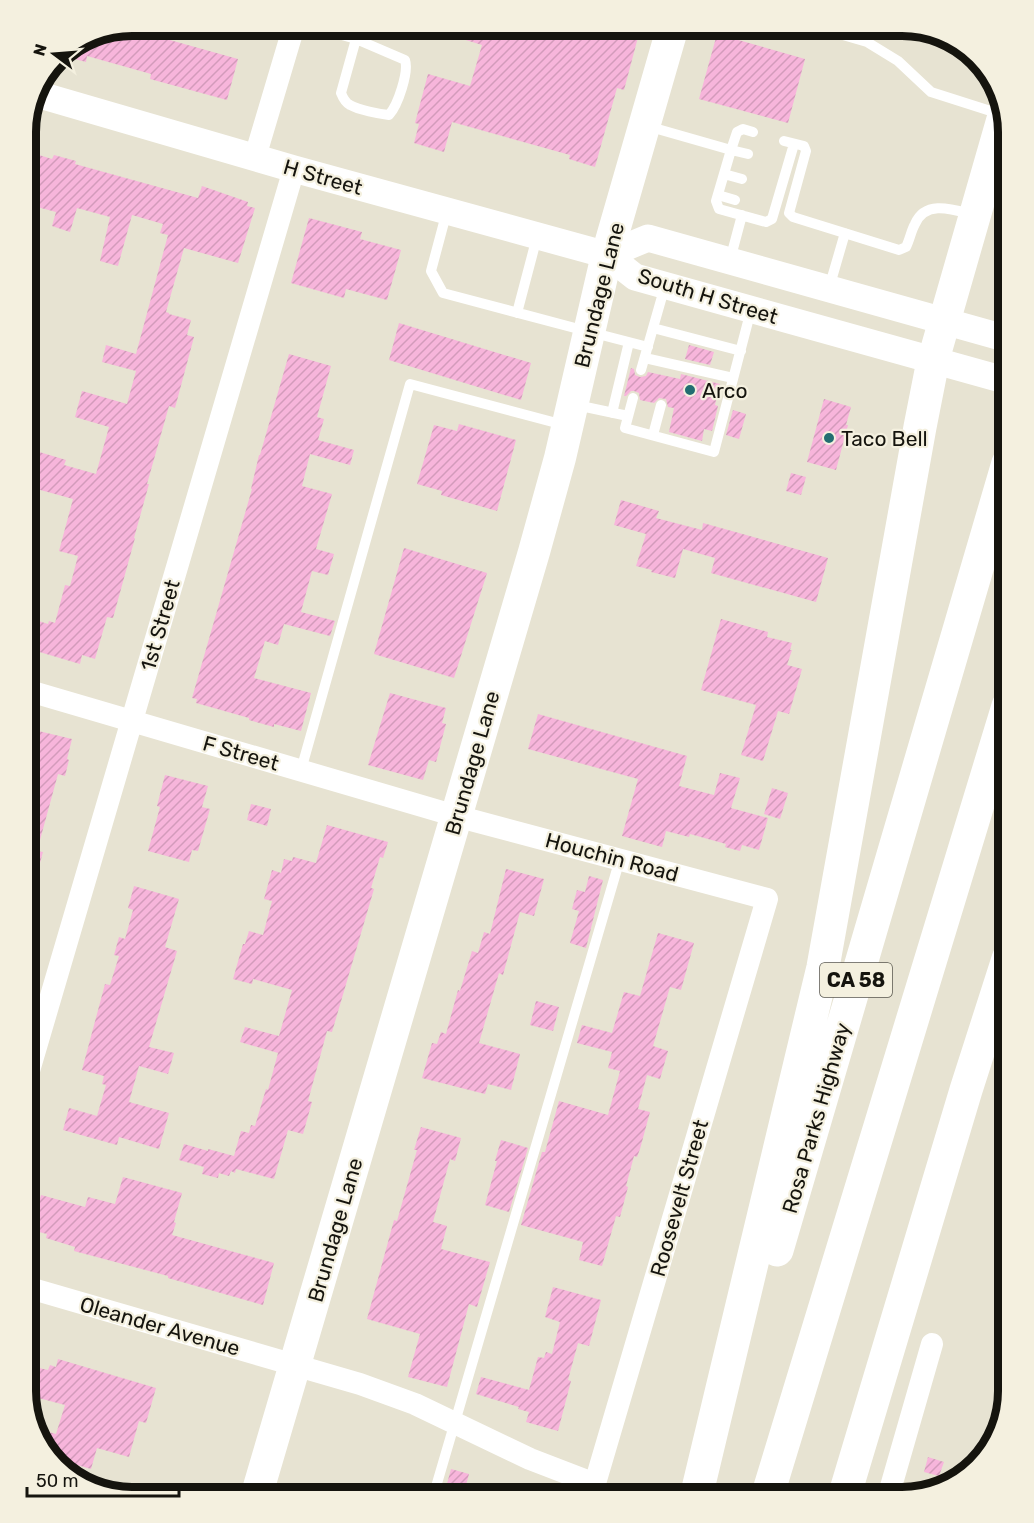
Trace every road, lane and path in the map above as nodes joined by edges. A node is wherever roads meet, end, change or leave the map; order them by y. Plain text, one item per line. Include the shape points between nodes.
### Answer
1 (291, 36) edge
2 (345, 36) edge
3 (670, 36) edge
4 (846, 36) edge
5 (356, 39) junction
6 (44, 96) edge
7 (996, 112) edge
8 (644, 125) junction
9 (753, 132) dead end
10 (998, 132) edge
11 (731, 150) junction
12 (748, 154) dead end
13 (255, 157) junction
14 (294, 169) junction
15 (724, 174) junction
16 (741, 179) dead end
17 (718, 195) junction
18 (735, 200) dead end
19 (447, 211) junction
20 (742, 215) junction
21 (975, 215) junction
22 (845, 233) junction
23 (537, 237) junction
24 (607, 255) junction
25 (729, 261) junction
26 (665, 286) junction
27 (829, 288) junction
28 (751, 310) junction
29 (517, 313) junction
30 (945, 320) junction
31 (653, 328) junction
32 (590, 332) junction
33 (998, 336) edge
34 (629, 342) junction
35 (648, 346) junction
36 (741, 351) junction
37 (645, 358) junction
38 (933, 360) junction
39 (671, 364) junction
40 (641, 370) dead end
41 (668, 377) dead end
42 (733, 378) junction
43 (998, 378) edge
44 (633, 398) dead end
45 (661, 405) dead end
46 (612, 413) junction
47 (570, 415) junction
48 (628, 416) junction
49 (653, 435) junction
50 (998, 497) edge
51 (36, 693) edge
52 (132, 721) junction
53 (998, 739) edge
54 (301, 770) junction
55 (456, 816) junction
56 (620, 860) junction
57 (767, 899) joint
58 (998, 990) edge
59 (36, 1048) edge
60 (36, 1290) edge
61 (932, 1344) dead end
62 (295, 1365) junction
63 (455, 1423) junction
64 (259, 1487) edge
65 (436, 1487) edge
66 (585, 1487) edge
67 (594, 1487) edge
68 (698, 1487) edge
69 (707, 1487) edge
70 (770, 1487) edge
71 (847, 1487) edge
72 (891, 1487) edge

1 - 13 street
2 - 5 lane
3 - 8 main road, Brundage Lane
4 - 7 lane via 867,42 898,60 931,93
5 - 5 lane via 405,60 395,109 389,115 349,105 341,93
6 - 13 street, H Street
8 - 11 lane
8 - 24 main road, Brundage Lane
9 - 11 lane via 737,132
10 - 21 main road
11 - 12 lane
11 - 15 lane
13 - 14 street, H Street
14 - 19 street, H Street
14 - 52 street, 1st Street
15 - 16 lane
15 - 17 lane
17 - 18 lane
17 - 20 lane via 718,209
19 - 23 street, H Street
19 - 29 lane via 430,271 443,293
20 - 22 lane via 766,222 772,219 770,210 789,142 804,146 806,151 789,213
20 - 25 lane
21 - 22 lane via 943,207 923,212 906,247 899,250
21 - 30 main road
22 - 27 lane
23 - 24 street, H Street
23 - 29 lane
24 - 25 street, South H Street via 648,238
24 - 26 street, South H Street via 635,277
24 - 32 main road, Brundage Lane
25 - 27 street, South H Street
26 - 28 street, South H Street
26 - 31 lane
27 - 30 street, South H Street
28 - 36 lane
28 - 38 street, South H Street
29 - 32 lane
30 - 33 street, South H Street
30 - 38 main road
31 - 35 lane
31 - 36 lane
32 - 34 lane
32 - 47 main road, Brundage Lane
34 - 35 lane
34 - 46 lane
35 - 37 lane
36 - 42 lane
37 - 39 lane
37 - 40 lane
38 - 43 street, South H Street
38 - 68 highway via 823,967
39 - 41 lane
39 - 42 lane
42 - 49 lane via 714,452
44 - 48 lane
45 - 49 lane
46 - 47 lane
46 - 48 lane
47 - 54 lane via 410,384
47 - 55 main road, Brundage Lane
48 - 49 lane via 625,428
50 - 69 highway, Rosa Parks Highway / CA 58
51 - 52 street, F Street
52 - 54 street, F Street
52 - 59 street, 1st Street
53 - 70 highway, CA 58
54 - 55 street, F Street
55 - 56 street, Houchin Road
55 - 62 main road, Brundage Lane
56 - 57 street, Houchin Road
56 - 63 lane
57 - 67 street, Roosevelt Street
58 - 71 highway
60 - 62 street, Oleander Avenue
61 - 72 street
62 - 63 street, Oleander Avenue via 360,1384
62 - 64 main road, Brundage Lane
63 - 65 lane
63 - 66 street, Oleander Avenue

